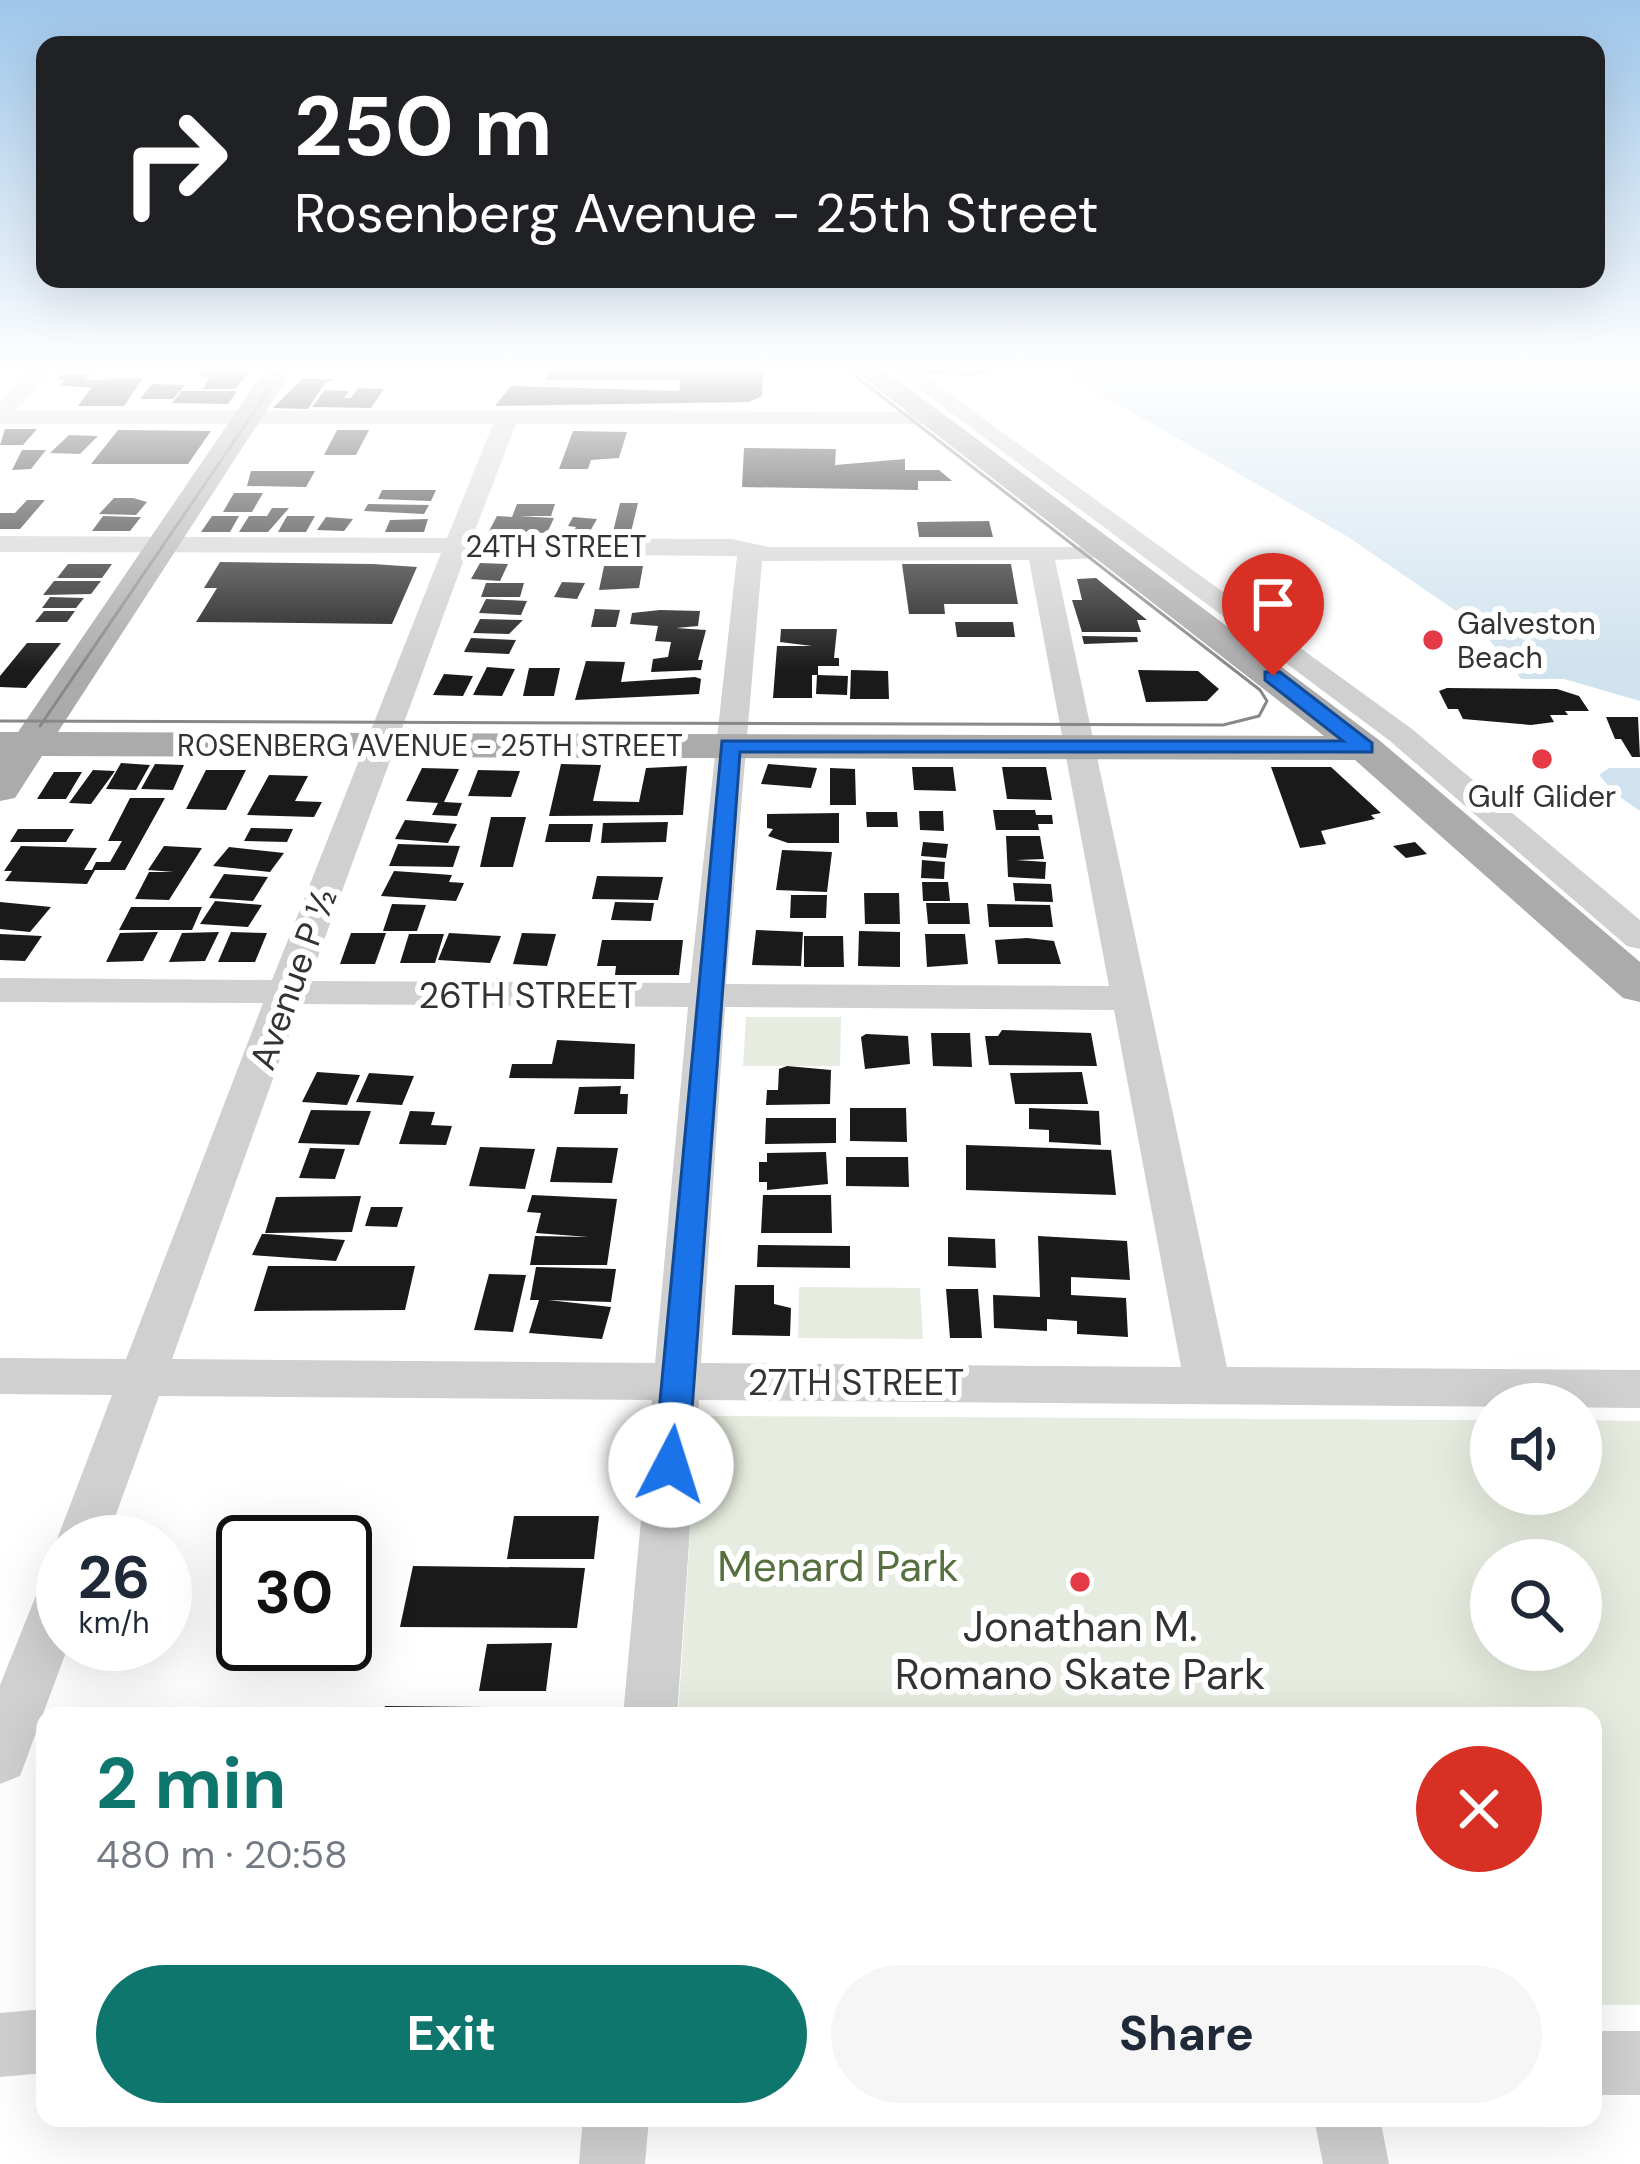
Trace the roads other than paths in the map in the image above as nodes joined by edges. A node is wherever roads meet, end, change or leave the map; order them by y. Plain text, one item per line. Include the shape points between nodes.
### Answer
1 (211, 469) edge
2 (487, 469) edge
3 (1001, 469) edge
4 (1039, 469) edge
5 (0, 544) edge
6 (161, 545) junction
7 (458, 546) junction
8 (750, 551) junction
9 (1111, 552) junction
10 (1042, 555) junction
11 (1330, 722) junction
12 (19, 730) edge
13 (384, 731) junction
14 (732, 733) junction
15 (1077, 734) junction
16 (1364, 748) junction
17 (0, 789) edge
18 (1640, 938) edge
19 (1640, 987) edge
20 (0, 991) edge
21 (287, 992) junction
22 (707, 997) junction
23 (1128, 998) junction
24 (0, 1376) edge
25 (142, 1377) junction
26 (678, 1381) junction
27 (1208, 1385) junction
28 (1640, 1389) edge
29 (91, 1515) edge
30 (36, 1661) edge
31 (651, 1707) edge
32 (0, 1757) edge
33 (36, 2042) edge
34 (0, 2045) edge
35 (1602, 2062) edge
36 (1640, 2063) edge
37 (615, 2127) edge
38 (1348, 2127) edge
39 (612, 2164) edge
40 (1356, 2164) edge

1 - 6 main road
2 - 7 street, Avenue P ½
3 - 9 main road
4 - 18 street via 1368,709
5 - 6 street, 24TH STREET
6 - 7 street, 24TH STREET
6 - 12 main road
7 - 8 street, 24TH STREET
7 - 13 street, Avenue P ½
8 - 10 street, 24TH STREET
8 - 14 street
9 - 10 street, 24TH STREET
9 - 11 main road
10 - 15 street
11 - 15 main road, ROSENBERG AVENUE - 25TH STREET
11 - 16 main road
12 - 13 main road, ROSENBERG AVENUE - 25TH STREET
12 - 17 main road
13 - 14 main road, ROSENBERG AVENUE - 25TH STREET
13 - 21 street, Avenue P ½
14 - 15 main road, ROSENBERG AVENUE - 25TH STREET
14 - 22 street
15 - 16 main road, ROSENBERG AVENUE - 25TH STREET
15 - 23 street
16 - 19 main road
20 - 21 street, 26TH STREET
21 - 22 street, 26TH STREET
21 - 25 street, Avenue P ½
22 - 23 street, 26TH STREET
22 - 26 street
23 - 27 street
24 - 25 street, 27TH STREET
25 - 26 street, 27TH STREET
25 - 29 street, Avenue P ½
26 - 27 street, 27TH STREET
26 - 31 street
27 - 28 street, 27TH STREET
30 - 32 street
33 - 34 street
35 - 36 street
37 - 39 street
38 - 40 street

